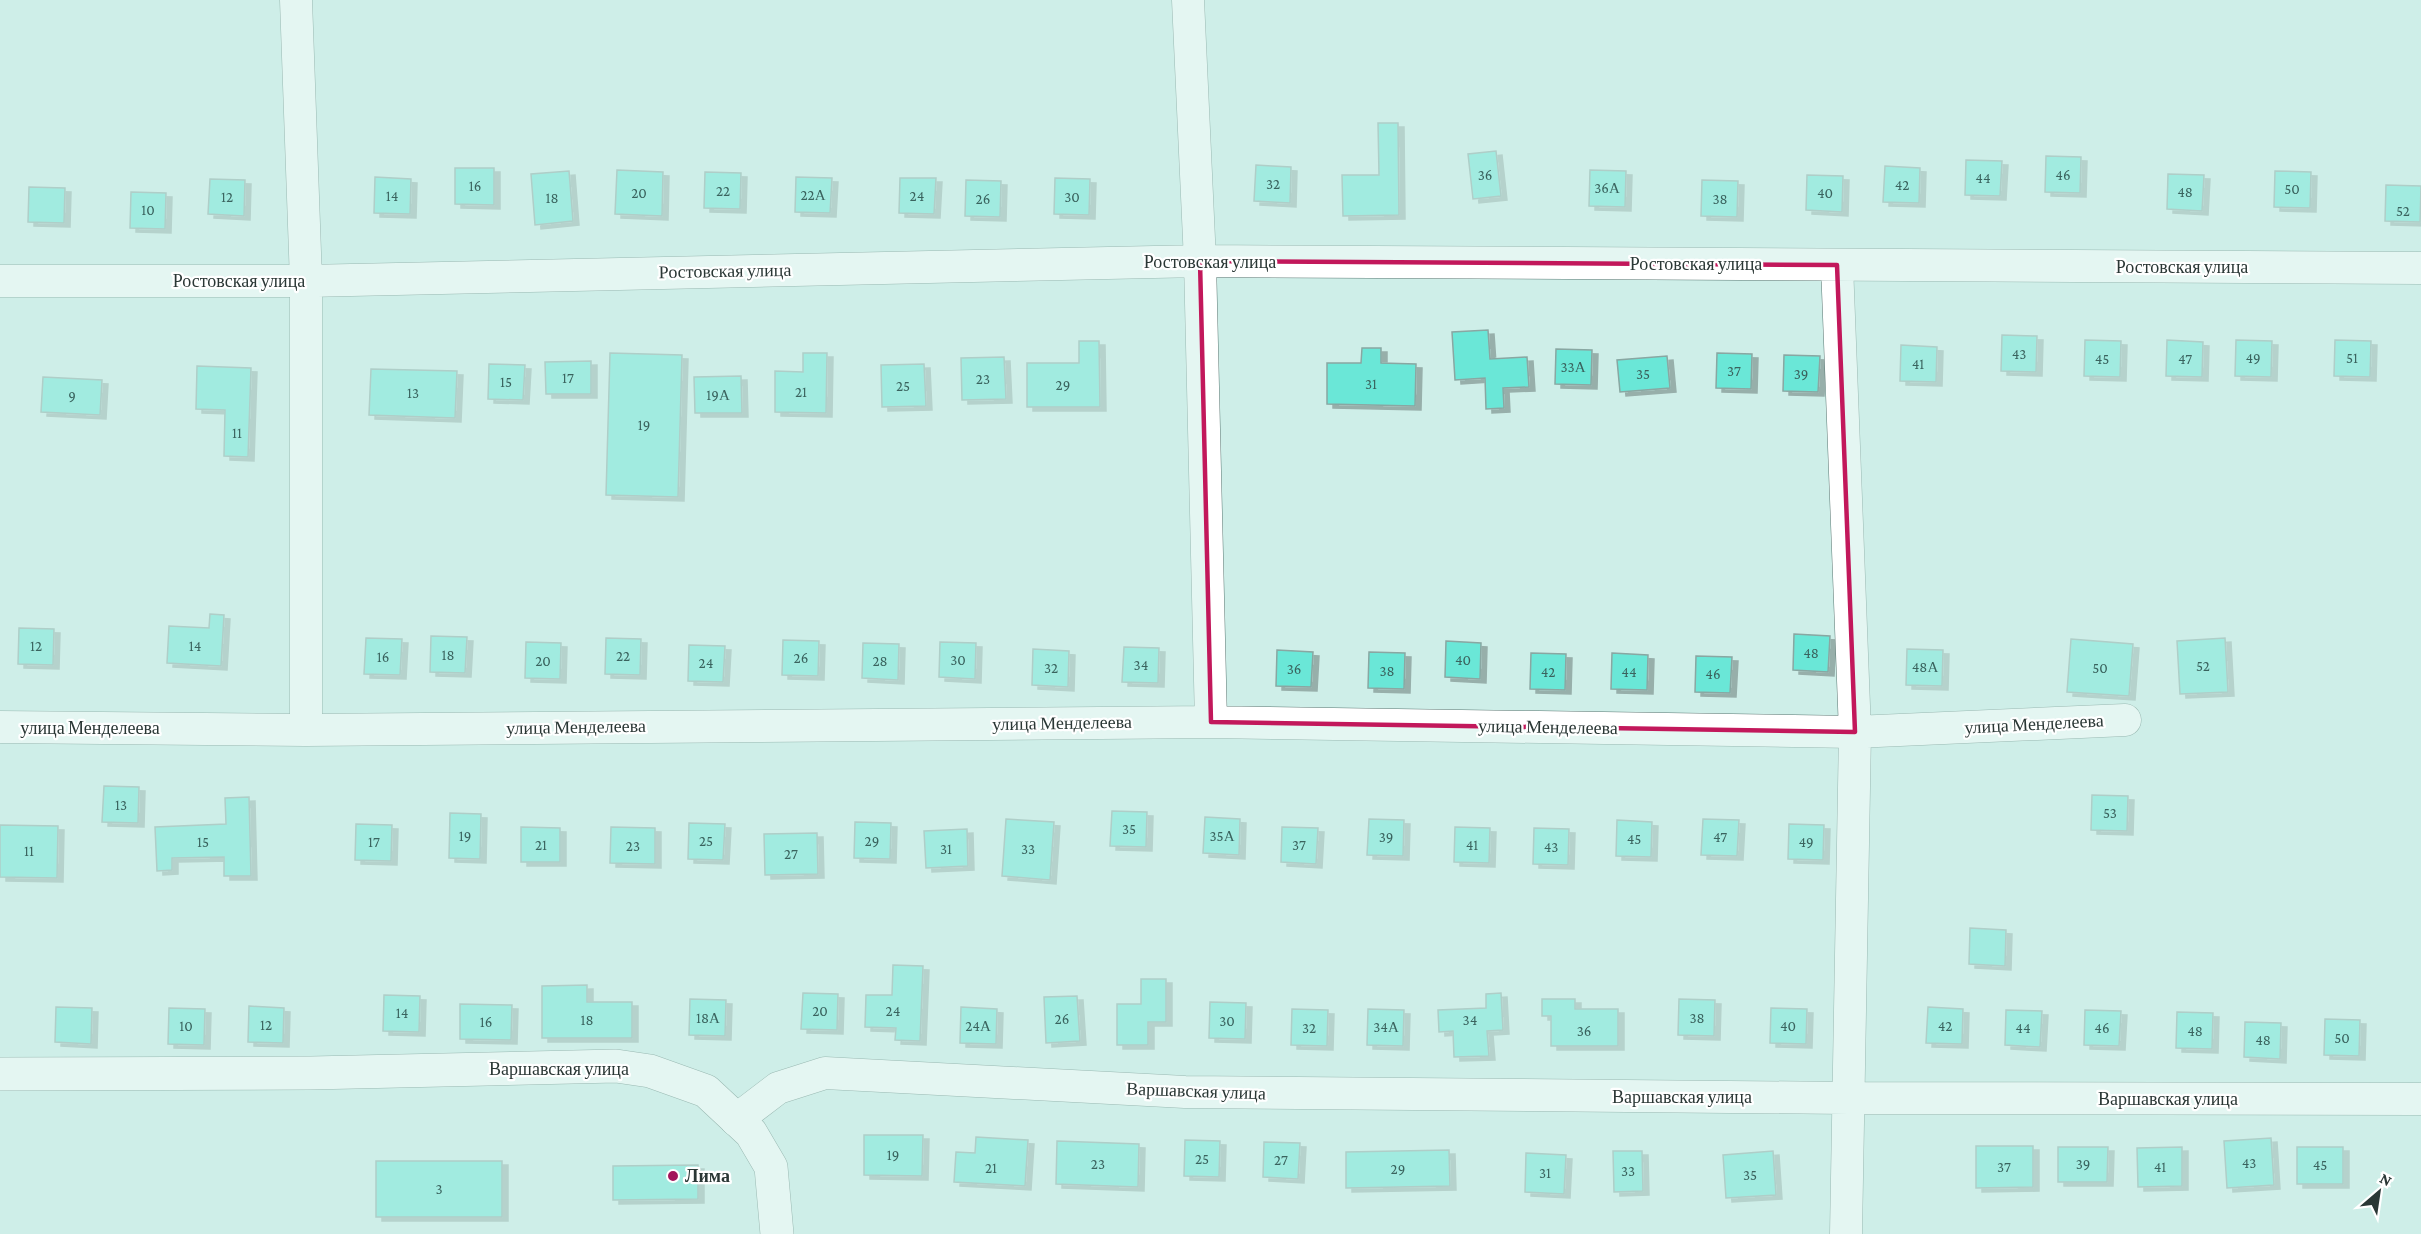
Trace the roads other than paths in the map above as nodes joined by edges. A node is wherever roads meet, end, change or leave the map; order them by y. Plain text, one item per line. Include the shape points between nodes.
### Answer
1 (296, 0) edge
2 (1188, 0) edge
3 (1200, 261) junction
4 (1837, 265) junction
5 (2421, 268) edge
6 (0, 281) edge
7 (306, 281) junction
8 (2125, 720) dead end
9 (1211, 722) junction
10 (0, 727) edge
11 (306, 730) junction
12 (1855, 732) junction
13 (0, 1074) edge
14 (1849, 1098) junction
15 (2421, 1099) edge
16 (736, 1120) junction
17 (777, 1234) edge
18 (1846, 1234) edge

1 - 7 street
2 - 3 street
3 - 4 street, Ростовская улица
3 - 7 street, Ростовская улица
3 - 9 street
4 - 5 street, Ростовская улица
4 - 12 street
6 - 7 street, Ростовская улица
7 - 11 street
8 - 12 street, улица Менделеева
9 - 11 street, улица Менделеева
9 - 12 street, улица Менделеева
10 - 11 street, улица Менделеева
12 - 14 street
13 - 16 main road, Варшавская улица via 311,1073 616,1066 650,1071 706,1091
14 - 15 street, Варшавская улица
14 - 16 street, Варшавская улица via 1185,1092 825,1073 778,1088
14 - 18 street
16 - 17 main road via 751,1133 771,1167

